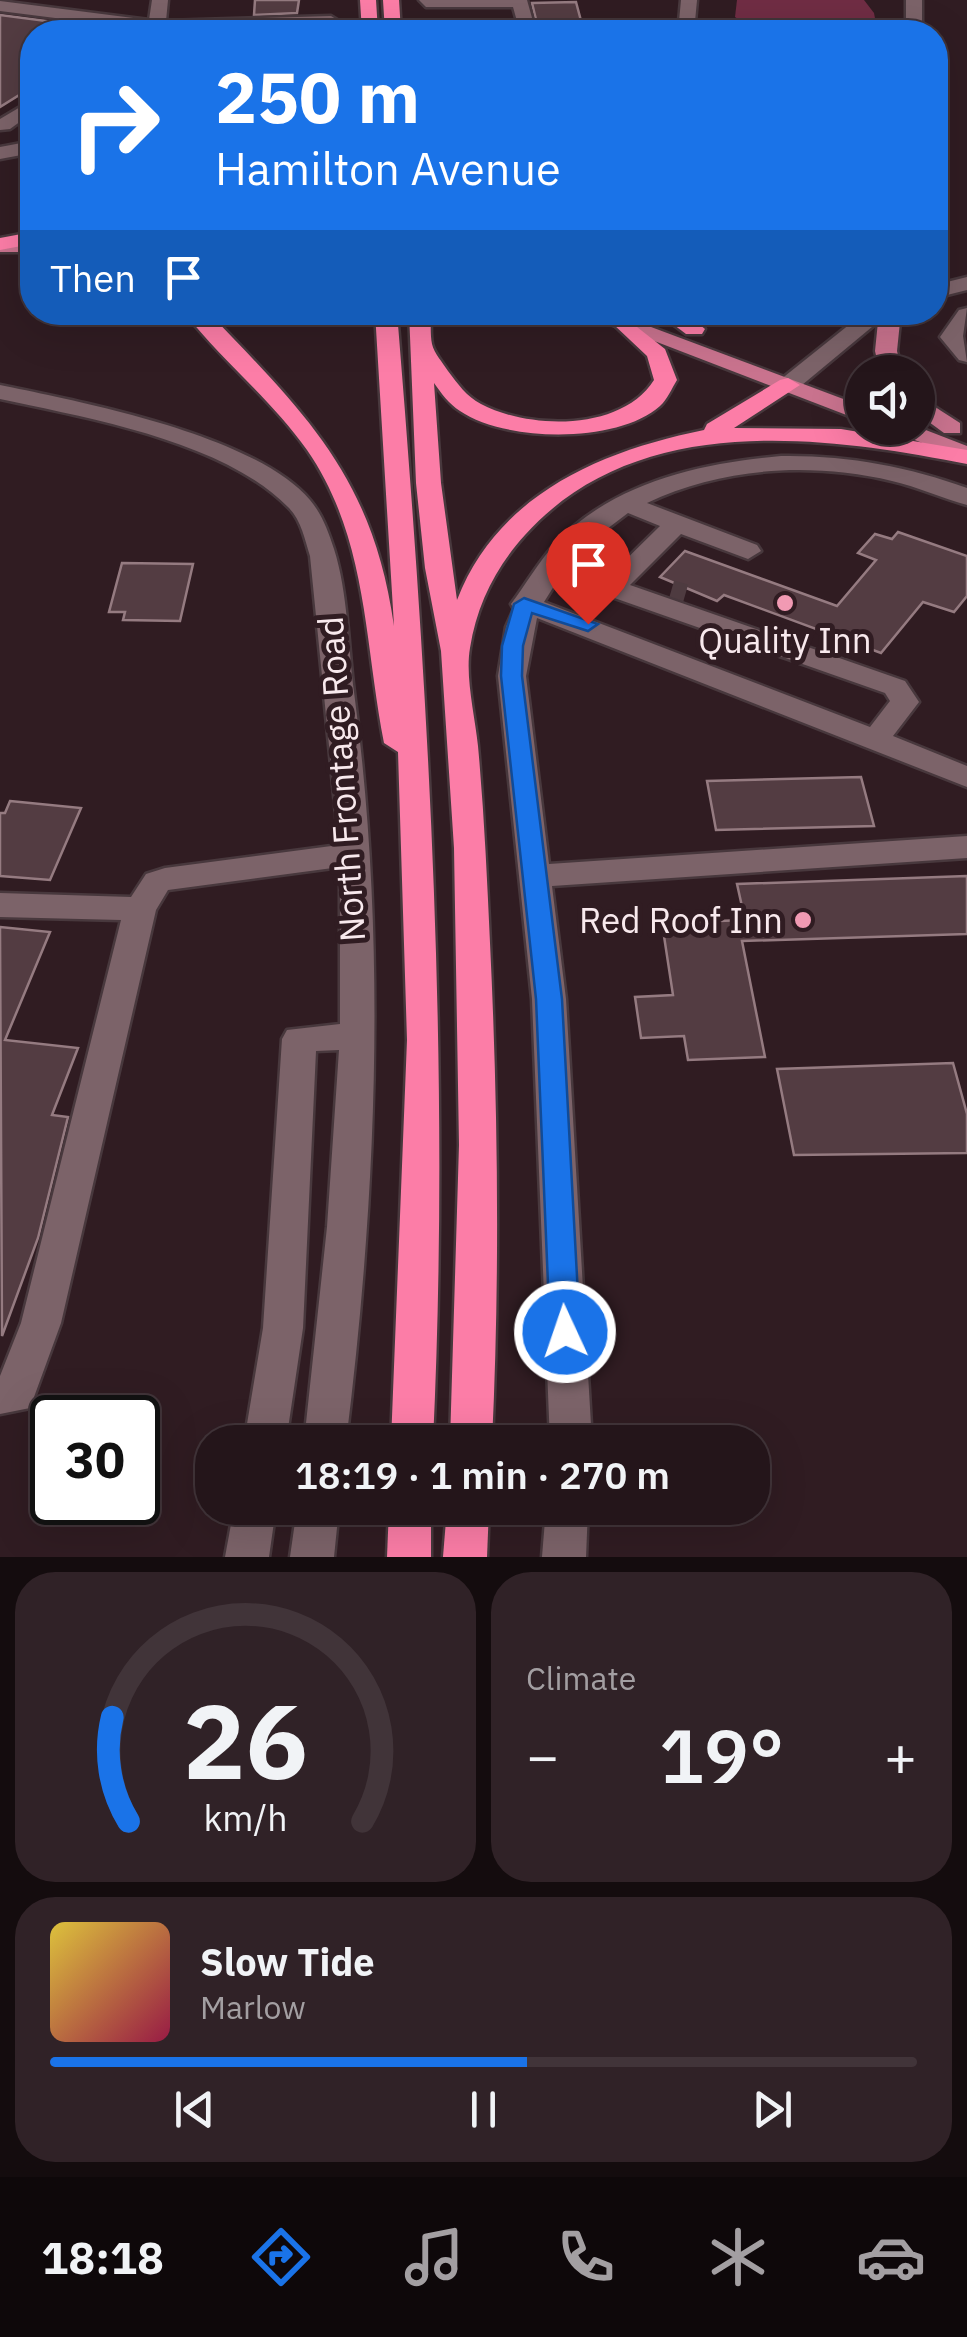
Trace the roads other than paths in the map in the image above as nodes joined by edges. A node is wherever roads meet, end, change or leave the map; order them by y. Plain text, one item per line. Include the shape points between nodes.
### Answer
1 (426, 1) edge
2 (122, 2) edge
3 (0, 6) edge
4 (42, 9) junction
5 (330, 15) edge
6 (307, 16) edge
7 (102, 20) edge
8 (261, 20) edge
9 (270, 20) edge
10 (525, 20) edge
11 (967, 314) edge
12 (207, 325) edge
13 (387, 325) edge
14 (420, 325) edge
15 (626, 325) edge
16 (631, 325) edge
17 (683, 325) edge
18 (688, 325) edge
19 (863, 325) edge
20 (889, 325) edge
21 (694, 329) junction
22 (421, 346) junction
23 (887, 355) edge
24 (967, 355) edge
25 (796, 378) junction
26 (845, 390) edge
27 (0, 392) edge
28 (845, 405) edge
29 (935, 414) edge
30 (935, 421) edge
31 (959, 430) edge
32 (699, 437) junction
33 (935, 443) edge
34 (967, 456) edge
35 (967, 497) edge
36 (627, 504) junction
37 (678, 523) junction
38 (748, 550) dead end
39 (620, 592) junction
40 (524, 604) junction
41 (686, 604) junction
42 (455, 650) junction
43 (875, 740) junction
44 (967, 777) edge
45 (415, 811) junction
46 (967, 847) edge
47 (354, 854) junction
48 (535, 876) junction
49 (0, 905) edge
50 (140, 909) junction
51 (355, 1036) junction
52 (283, 1328) junction
53 (338, 1330) junction
54 (0, 1394) edge
55 (268, 1425) edge
56 (327, 1425) edge
57 (413, 1425) edge
58 (473, 1425) edge
59 (569, 1425) edge
60 (252, 1525) edge
61 (316, 1525) edge
62 (409, 1525) edge
63 (467, 1525) edge
64 (566, 1525) edge
65 (248, 1557) edge
66 (312, 1557) edge
67 (408, 1557) edge
68 (464, 1557) edge
69 (564, 1557) edge

1 - 10 street via 520,2
2 - 4 street
3 - 4 street
4 - 7 street
5 - 6 street
6 - 8 street
6 - 9 street
11 - 24 street via 951,337
12 - 45 highway via 318,450 351,508 372,574 387,692
13 - 45 highway
14 - 22 highway
15 - 22 highway via 659,352 666,371 662,391 634,415 580,429 530,428 482,414 451,390
16 - 25 main road
17 - 21 main road
18 - 21 highway
19 - 25 street
20 - 23 main road
21 - 25 main road
22 - 42 highway via 431,491
25 - 26 main road
25 - 28 main road
25 - 32 highway
27 - 47 street, North Frontage Road via 92,413 217,455 262,474 300,503 323,556
29 - 31 main road
30 - 31 main road
32 - 34 highway via 821,432
32 - 42 highway via 608,464 542,501 490,558
33 - 34 main road
35 - 36 street via 888,472 779,462 710,473
36 - 37 street
36 - 40 street via 556,556
37 - 38 street
37 - 39 street
39 - 41 street
39 - 41 street
40 - 43 street
40 - 48 street via 512,676
41 - 43 street via 894,688 905,702
42 - 58 highway via 475,906
43 - 44 street
45 - 57 highway via 424,1040
46 - 48 street
47 - 50 street via 166,879 156,882
47 - 51 street, North Frontage Road
48 - 59 street via 549,999
49 - 50 street
50 - 54 street via 40,1323 16,1395
51 - 52 street via 299,1040
51 - 53 street, North Frontage Road
52 - 53 street
52 - 55 street
53 - 56 street, North Frontage Road
60 - 65 street
61 - 66 street
62 - 67 highway
63 - 68 highway
64 - 69 street

